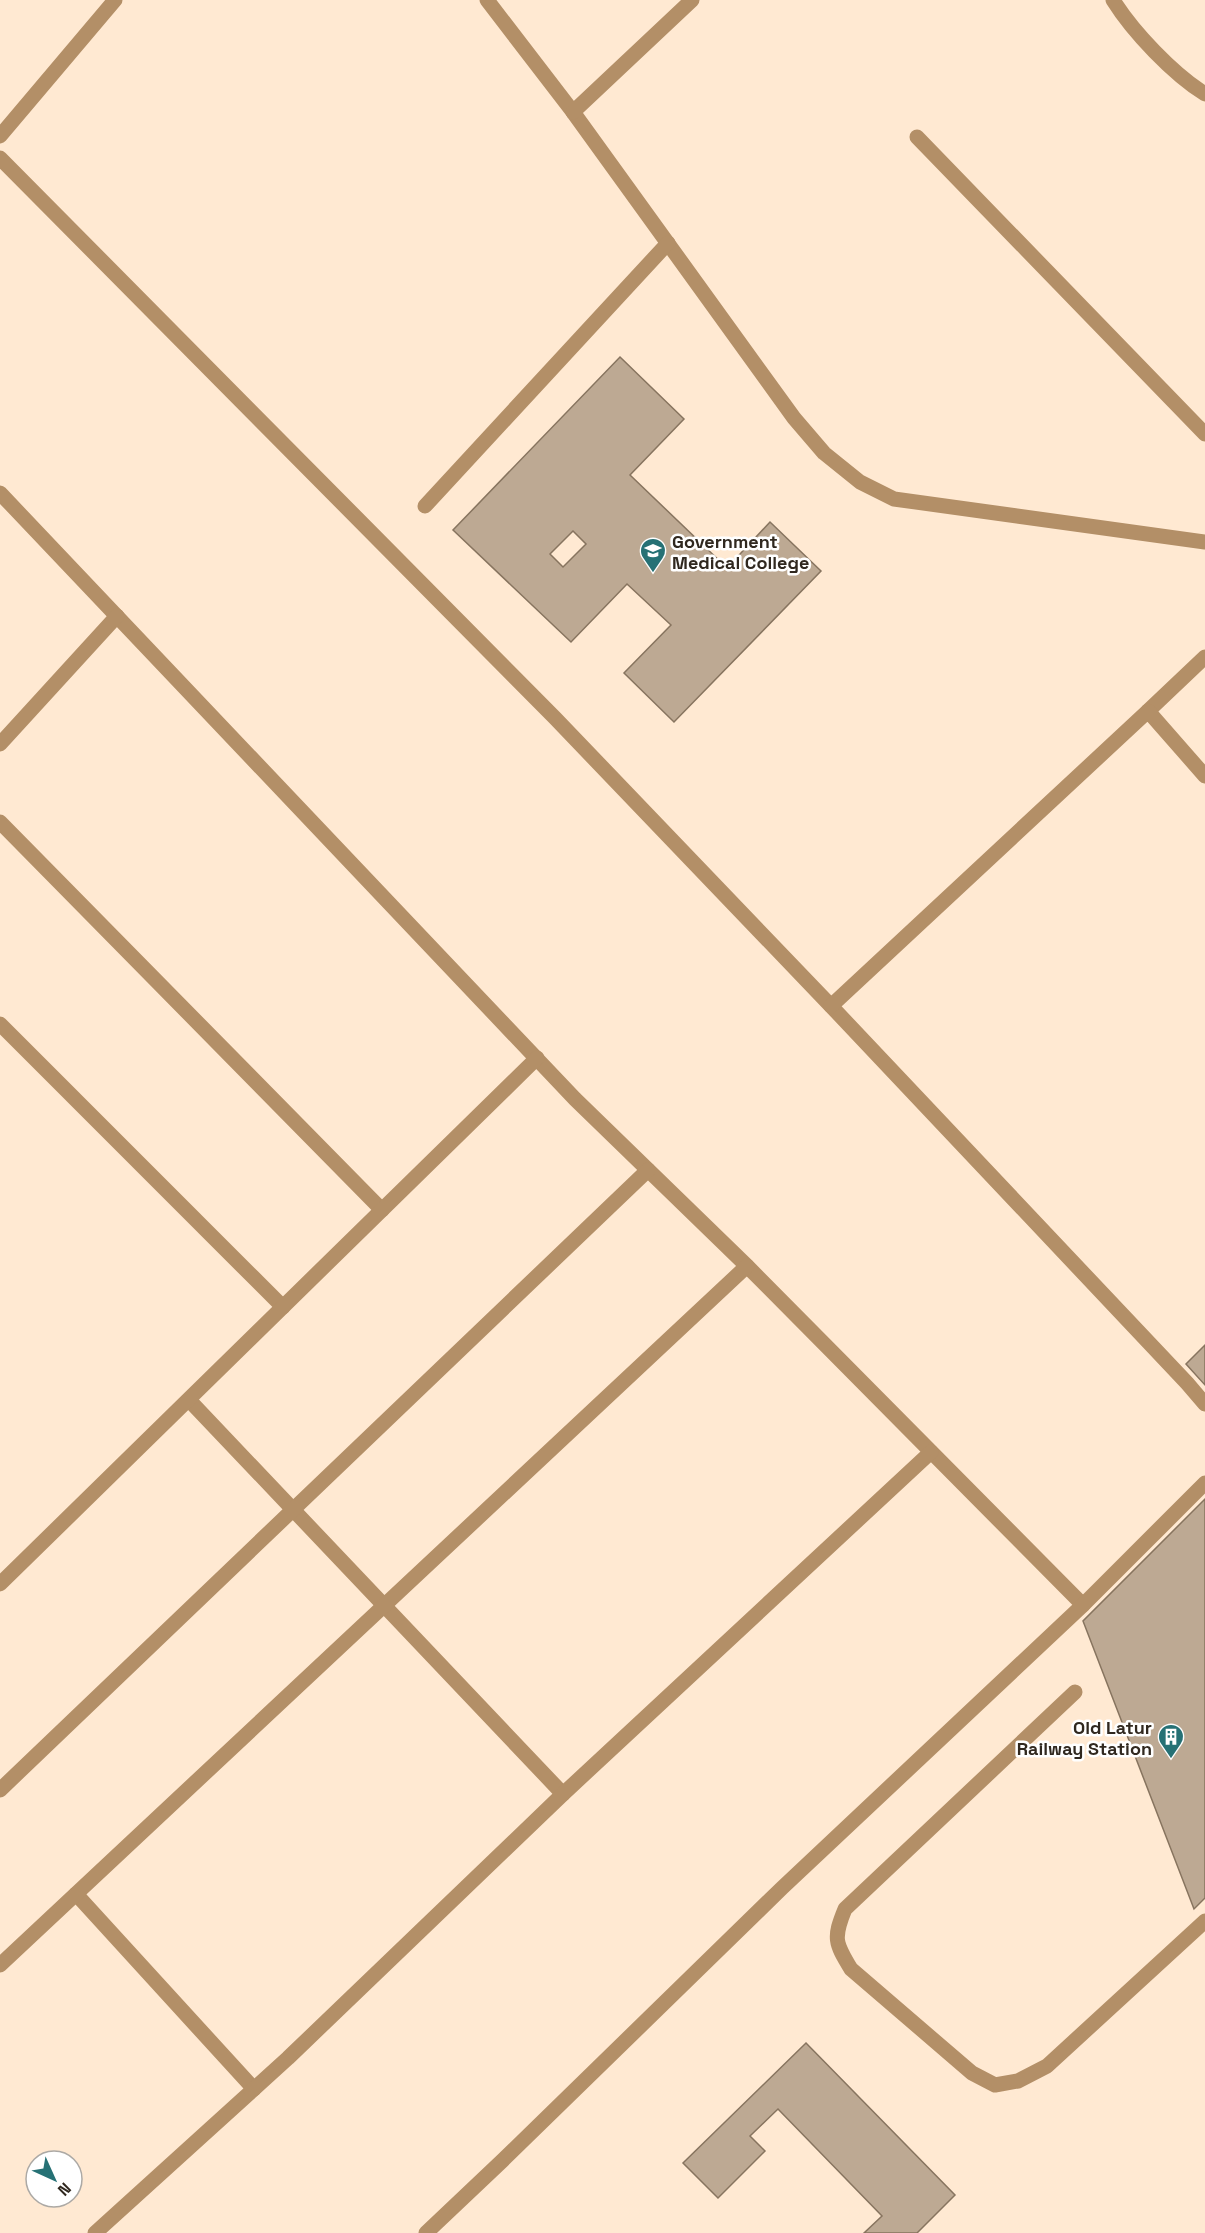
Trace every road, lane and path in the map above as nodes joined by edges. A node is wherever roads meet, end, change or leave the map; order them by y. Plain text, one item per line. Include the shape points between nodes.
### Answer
1 (115, 0) edge
2 (487, 0) edge
3 (692, 0) edge
4 (1113, 0) edge
5 (1205, 94) edge
6 (573, 112) junction
7 (0, 136) edge
8 (917, 137) dead end
9 (0, 159) edge
10 (668, 243) junction
11 (1205, 434) edge
12 (0, 493) edge
13 (425, 506) dead end
14 (1205, 542) edge
15 (117, 616) junction
16 (1205, 657) edge
17 (1148, 711) junction
18 (0, 744) edge
19 (1205, 776) edge
20 (0, 822) edge
21 (831, 1005) junction
22 (0, 1024) edge
23 (537, 1058) junction
24 (648, 1170) junction
25 (382, 1210) junction
26 (747, 1266) junction
27 (283, 1307) junction
28 (189, 1400) junction
29 (1205, 1404) edge
30 (931, 1452) junction
31 (1205, 1483) edge
32 (292, 1510) junction
33 (0, 1584) edge
34 (1083, 1605) junction
35 (383, 1606) junction
36 (1074, 1692) dead end
37 (0, 1790) edge
38 (563, 1794) junction
39 (76, 1894) junction
40 (1205, 1921) edge
41 (0, 1965) edge
42 (254, 2089) junction
43 (95, 2233) edge
44 (426, 2233) edge

1 - 7 street
2 - 6 street
3 - 6 street
4 - 5 street via 1133,27 1188,83
6 - 10 street
8 - 11 street
9 - 21 street via 555,718
10 - 13 street
10 - 14 street via 794,418 824,453 860,482 894,500
12 - 15 street
15 - 18 street
15 - 23 street
16 - 17 street
17 - 19 street
17 - 21 street
20 - 25 street
21 - 29 street
22 - 27 street
23 - 24 street
23 - 25 street
24 - 26 street
24 - 32 street
25 - 27 street
26 - 30 street
26 - 35 street
27 - 28 street
28 - 32 street
28 - 33 street
30 - 34 street
30 - 38 street
31 - 34 street
32 - 35 street
32 - 37 street
34 - 44 street via 782,1888
35 - 38 street
35 - 39 street
36 - 40 street via 845,1909 837,1927 837,1947 850,1969 972,2073 995,2085 1018,2081 1047,2066
38 - 42 street
39 - 41 street
39 - 42 street
42 - 43 street

